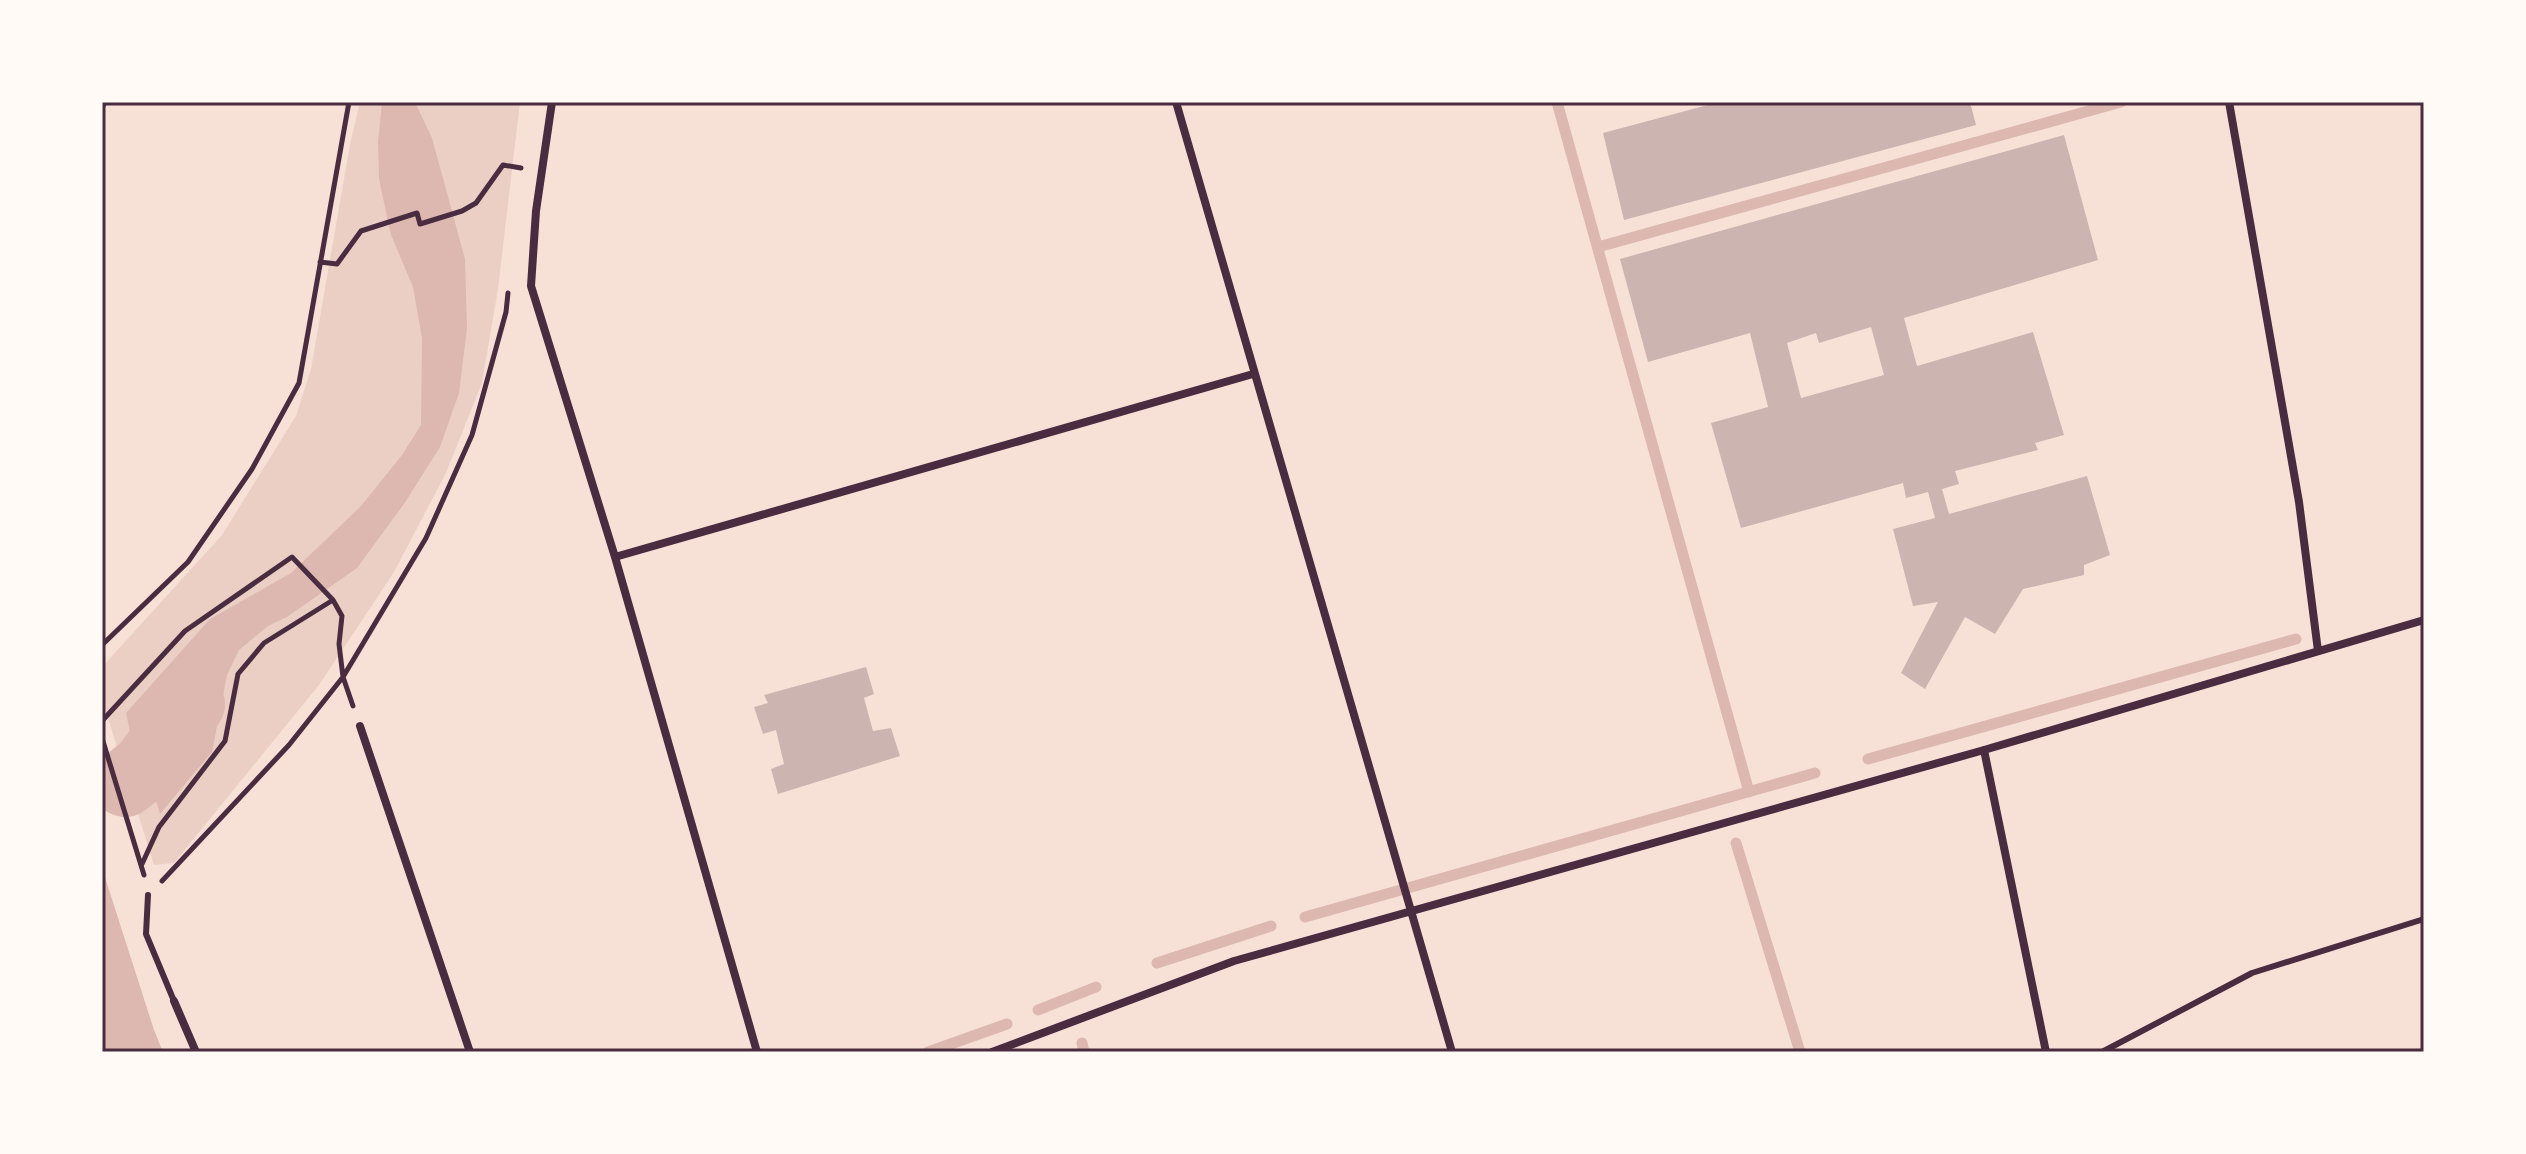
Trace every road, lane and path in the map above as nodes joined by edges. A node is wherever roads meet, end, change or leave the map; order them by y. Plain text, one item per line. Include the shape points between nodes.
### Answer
1 (349, 102) edge
2 (552, 102) edge
3 (1176, 102) edge
4 (2229, 102) edge
5 (524, 155) dead end
6 (522, 168) junction
7 (520, 182) dead end
8 (320, 262) junction
9 (509, 283) dead end
10 (1253, 374) junction
11 (615, 557) junction
12 (333, 600) junction
13 (2424, 620) edge
14 (102, 645) edge
15 (2318, 651) junction
16 (343, 677) junction
17 (102, 721) edge
18 (360, 726) dead end
19 (102, 738) edge
20 (1984, 750) junction
21 (142, 864) junction
22 (148, 895) junction
23 (1410, 910) junction
24 (2424, 919) edge
25 (174, 1001) joint
26 (196, 1052) edge
27 (470, 1052) edge
28 (757, 1052) edge
29 (992, 1052) edge
30 (1452, 1052) edge
31 (2046, 1052) edge
32 (2102, 1052) edge

1 - 8 path
2 - 11 street via 531,286
3 - 10 street
4 - 15 street via 2299,502
5 - 6 path
6 - 7 path
6 - 8 path via 503,165 476,203 462,211 420,224 417,213 361,231 337,264
8 - 14 path via 299,383 252,469 188,562
9 - 16 path via 472,435 426,538
10 - 11 street
10 - 23 street
11 - 28 street
12 - 16 path via 342,616
12 - 17 path via 292,557 185,631
12 - 21 path via 264,643 238,674 225,741 159,827
13 - 15 street
15 - 20 street
16 - 22 path via 289,745
18 - 27 street
19 - 21 path
20 - 23 street
20 - 31 street
21 - 22 path
22 - 25 lane via 146,934
23 - 29 street via 1234,961
23 - 30 street
24 - 32 lane via 2252,973
25 - 26 street

